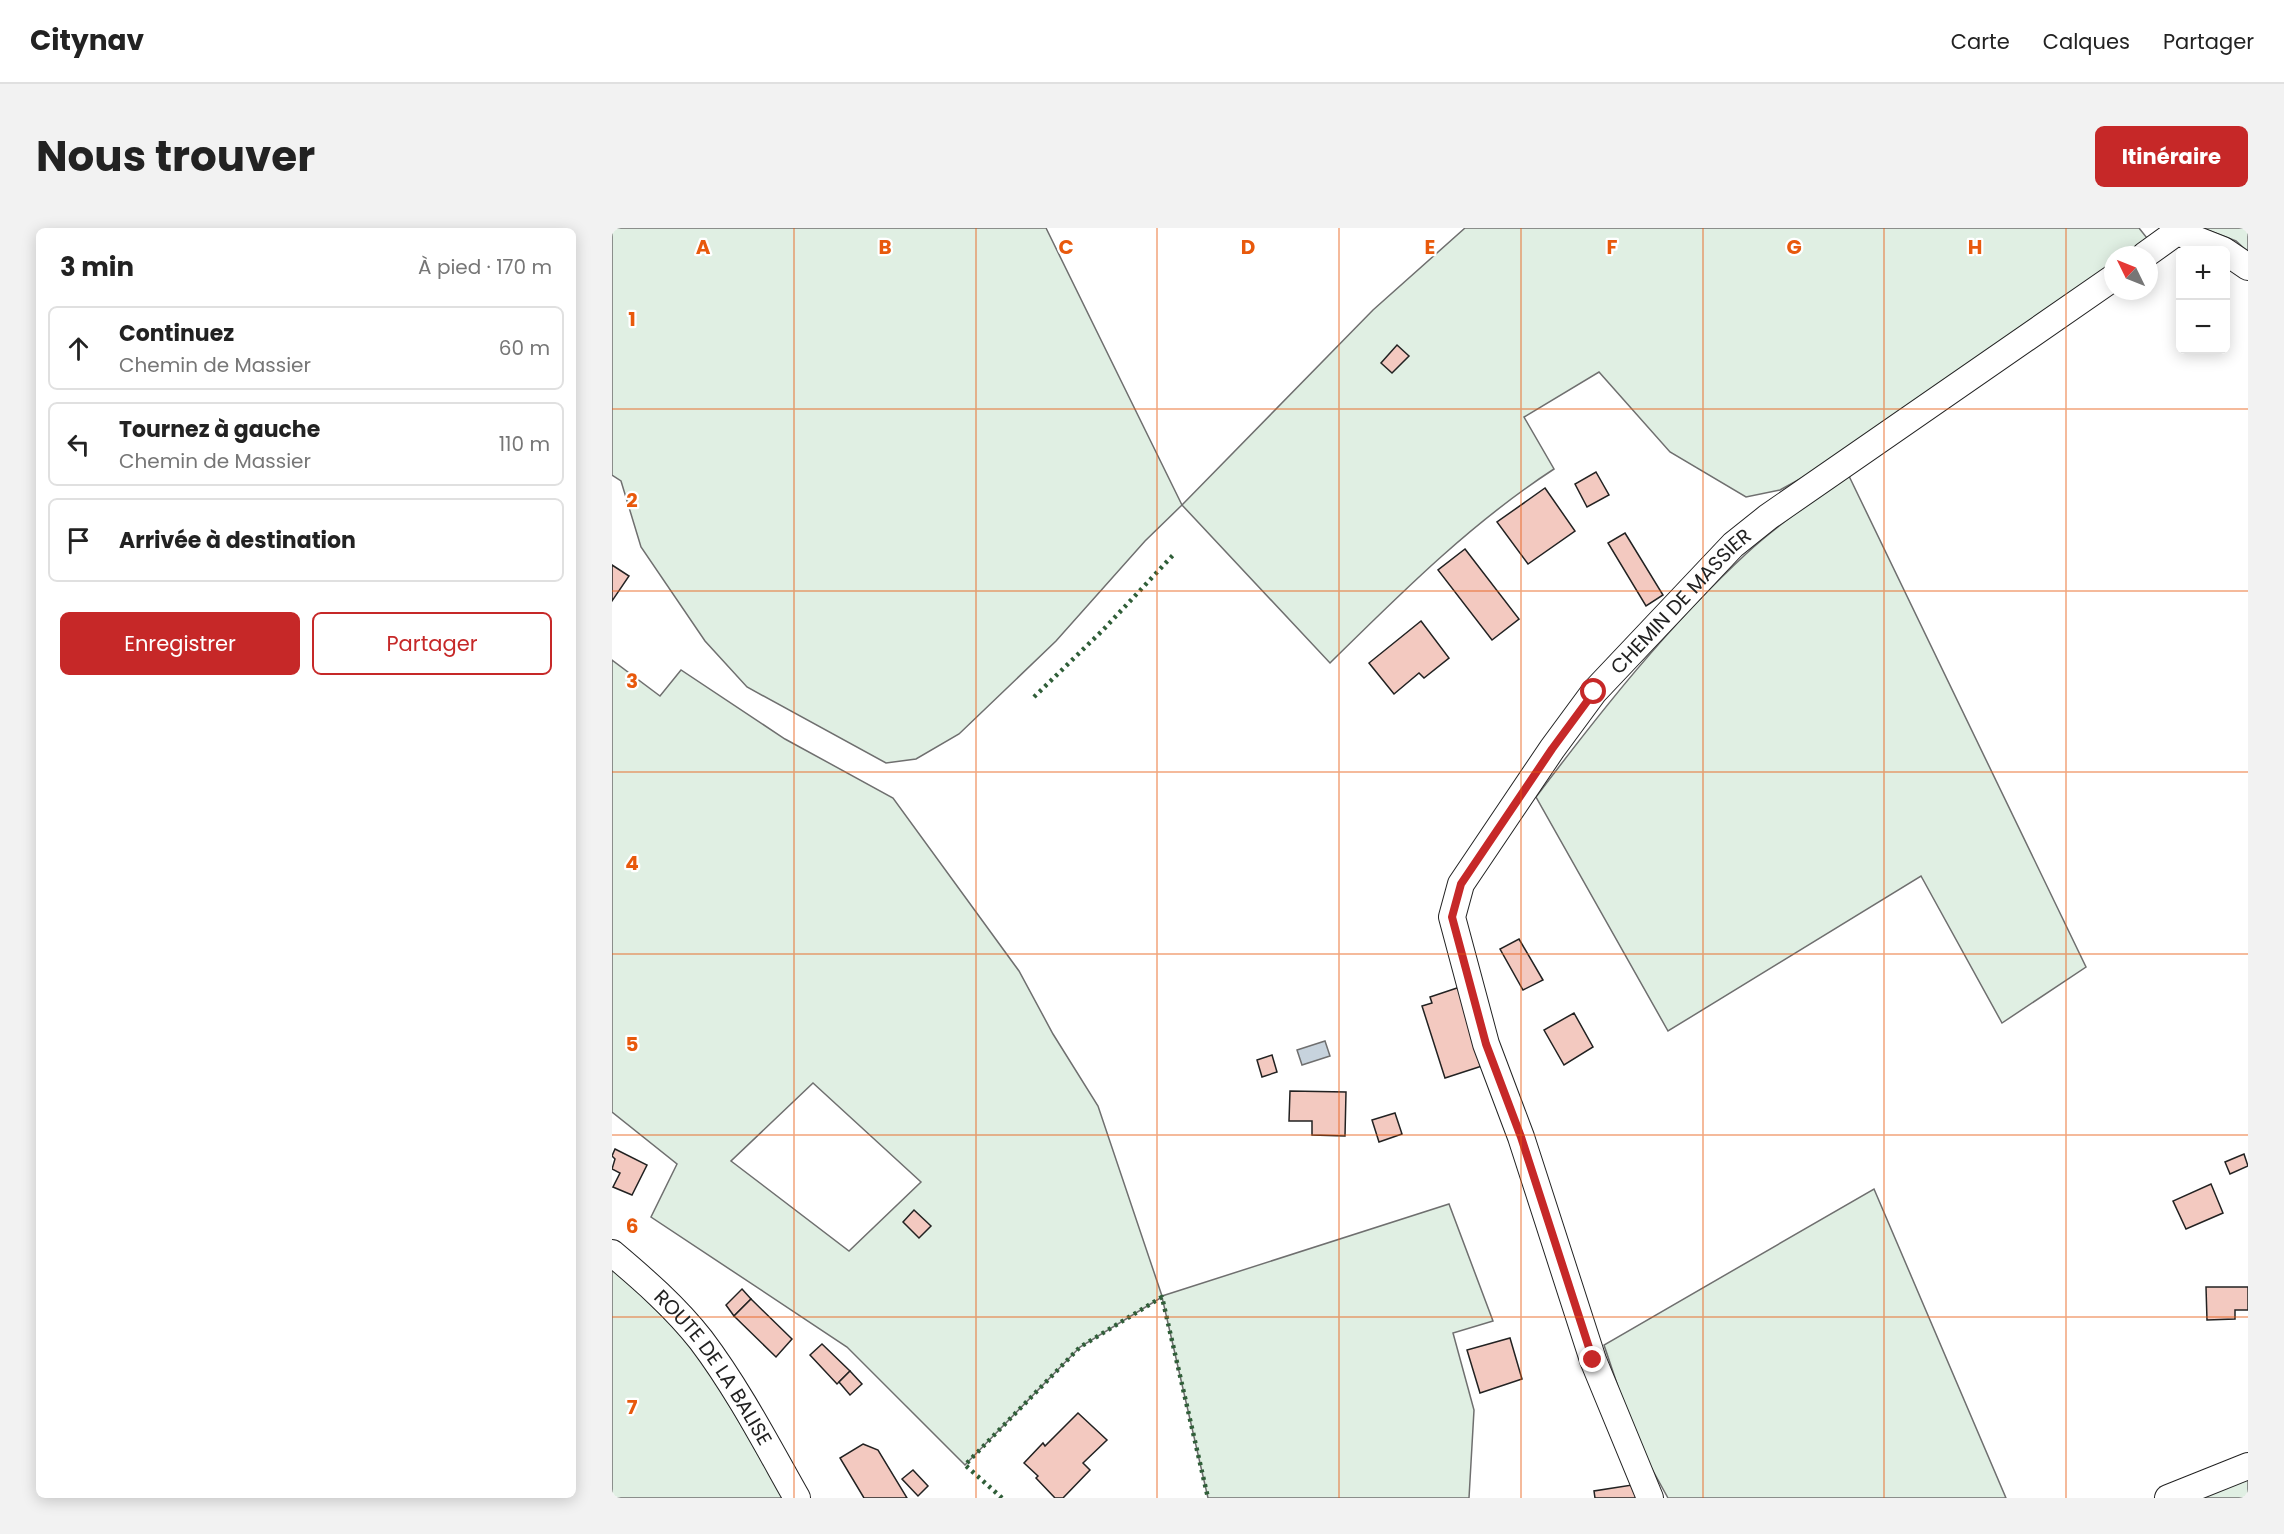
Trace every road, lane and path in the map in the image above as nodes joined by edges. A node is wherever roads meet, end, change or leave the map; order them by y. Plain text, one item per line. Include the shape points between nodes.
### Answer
1 (2158, 246) edge
2 (2212, 246) edge
3 (2230, 255) edge
4 (2248, 267) edge
5 (2104, 284) edge
6 (612, 1254) edge
7 (2248, 1466) edge
8 (797, 1498) edge
9 (1650, 1498) edge
10 (2168, 1498) edge

1 - 2 street via 2177,232
3 - 4 street
5 - 9 street, CHEMIN DE MASSIER via 1733,545 1594,692 1461,884 1452,917 1486,1044 1521,1137 1593,1360
6 - 8 street, ROUTE DE LA BALISE via 652,1286 701,1341
7 - 10 street

